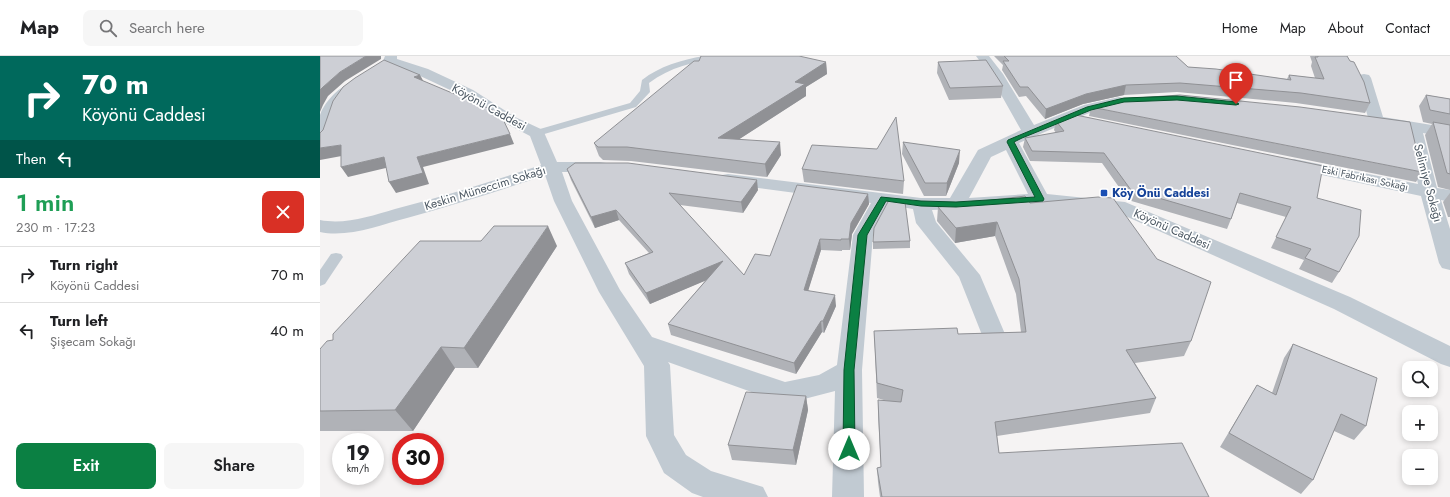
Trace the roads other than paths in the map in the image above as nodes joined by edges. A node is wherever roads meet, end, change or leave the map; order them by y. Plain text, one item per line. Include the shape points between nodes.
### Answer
1 (718, 56) edge
2 (982, 56) edge
3 (386, 62) edge
4 (1364, 78) edge
5 (362, 79) edge
6 (1132, 100) edge
7 (1068, 117) junction
8 (1098, 124) edge
9 (1413, 126) junction
10 (1030, 132) junction
11 (537, 133) junction
12 (1450, 133) edge
13 (320, 139) edge
14 (1010, 142) junction
15 (1275, 160) edge
16 (551, 167) junction
17 (616, 167) edge
18 (710, 177) edge
19 (1429, 191) junction
20 (1450, 196) edge
21 (884, 198) junction
22 (1040, 199) junction
23 (921, 204) junction
24 (956, 204) junction
25 (320, 226) edge
26 (336, 258) dead end
27 (1450, 263) edge
28 (320, 281) edge
29 (993, 334) edge
30 (643, 343) junction
31 (1450, 357) edge
32 (849, 370) junction
33 (752, 497) edge
34 (848, 497) edge

1 - 11 lane via 701,58 655,74 645,82 645,92 633,105
2 - 10 street via 996,74
3 - 11 street, Köyönü Caddesi via 423,72 468,93 510,120
4 - 9 street via 1369,120
5 - 13 street via 336,100
6 - 7 street via 1089,108
7 - 8 street
7 - 10 street
9 - 12 street
9 - 19 street, Selimiye Sokağı
10 - 14 street
11 - 16 street, Köyönü Caddesi
14 - 22 street
14 - 24 street via 984,154
15 - 19 street, Eski Fabrikası Sokağı
16 - 17 street
16 - 25 street, Keskin Müneccim Sokağı via 496,187 363,224 327,229
16 - 30 street, Keskin Müneccim Sokağı via 563,201 610,292
18 - 21 street, Köyönü Caddesi
19 - 20 street, Eski Fabrikası Sokağı
19 - 27 street, Selimiye Sokağı
21 - 23 street, Köyönü Caddesi
21 - 32 street via 863,235
22 - 24 street, Köyönü Caddesi
22 - 31 street, Köyönü Caddesi via 1118,206 1342,303
23 - 24 street, Köyönü Caddesi
23 - 29 street via 926,223 969,275
26 - 28 lane
30 - 32 street via 785,394 825,384
30 - 33 street, Keskin Müneccim Sokağı via 657,365 660,436 675,464 703,484
32 - 34 street

